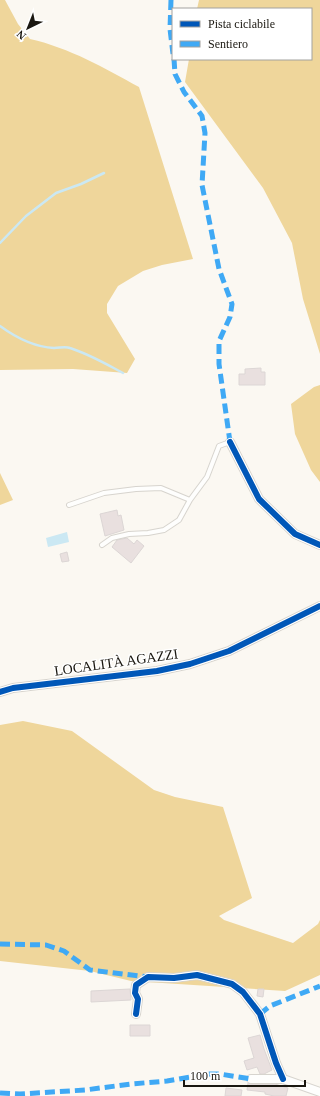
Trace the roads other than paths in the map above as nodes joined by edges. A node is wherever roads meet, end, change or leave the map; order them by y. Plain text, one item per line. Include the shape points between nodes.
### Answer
1 (230, 442) joint
2 (190, 500) junction
3 (69, 505) dead end
4 (102, 545) dead end
5 (320, 545) edge
6 (320, 606) edge
7 (0, 692) edge
8 (136, 1014) dead end
9 (251, 1079) dead end
10 (284, 1079) junction
11 (320, 1092) edge

1 - 2 lane via 219,446 208,477
1 - 5 street via 259,499 295,534
2 - 3 lane via 161,488 136,489 104,493
2 - 4 lane via 179,520 164,530 112,538
6 - 7 street, LOCALITÀ AGAZZI via 229,651 190,664 157,671 13,688
8 - 10 street via 136,986 148,977 174,978 197,975 232,984 243,992 260,1014
9 - 10 street
10 - 11 street

